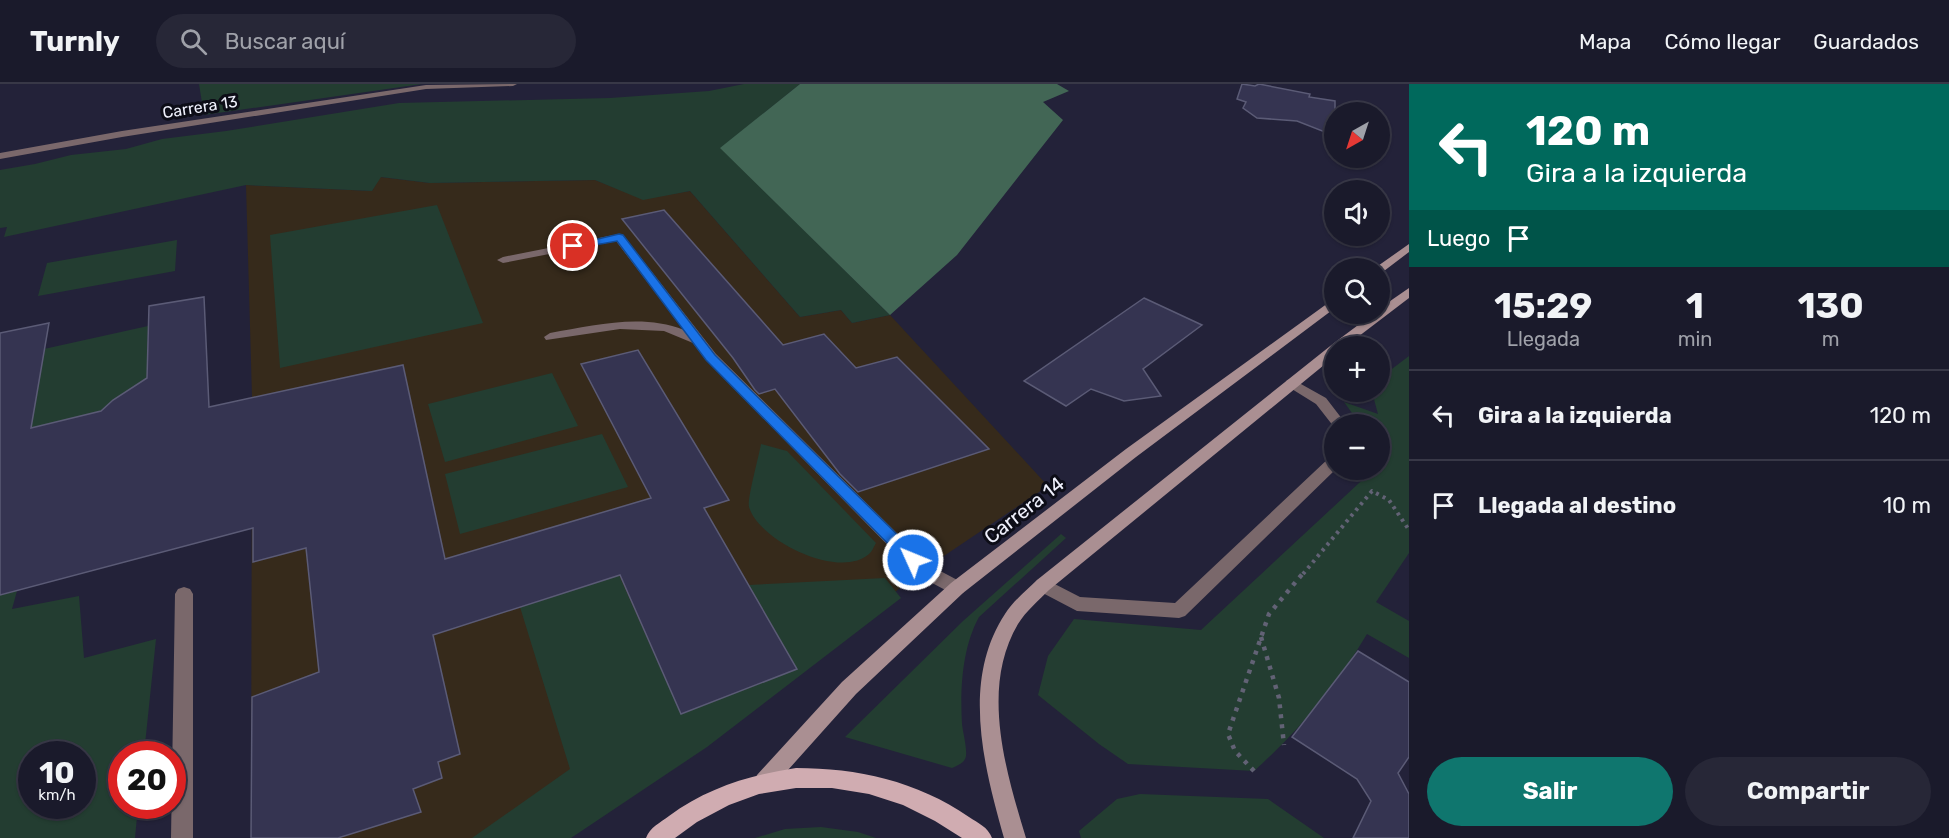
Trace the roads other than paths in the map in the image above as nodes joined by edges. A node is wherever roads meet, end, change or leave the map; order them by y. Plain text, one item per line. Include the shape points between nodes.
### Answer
1 (513, 84) edge
2 (0, 156) edge
3 (1409, 247) edge
4 (503, 260) dead end
5 (1390, 261) edge
6 (1409, 292) edge
7 (1324, 310) edge
8 (1352, 336) edge
9 (550, 337) dead end
10 (698, 340) junction
11 (1324, 358) edge
12 (1292, 383) junction
13 (1331, 414) edge
14 (1324, 472) edge
15 (1043, 585) junction
16 (957, 588) junction
17 (184, 594) dead end
18 (764, 782) junction
19 (182, 838) edge
20 (657, 838) edge
21 (981, 838) edge
22 (1015, 838) edge

1 - 2 street, Carrera 13 via 426,87
3 - 5 main road
4 - 10 street via 619,237
6 - 8 main road
7 - 16 main road, Carrera 14
9 - 10 street via 620,325 666,327
10 - 16 street via 923,570
11 - 12 main road
12 - 13 street via 1321,401
12 - 15 main road
14 - 15 street via 1179,611 1077,604
15 - 22 main road via 1010,620 992,669 992,741
16 - 18 main road, Carrera 14 via 849,688
17 - 19 street
18 - 20 main road via 722,795 682,817
18 - 21 main road via 808,777 853,780 916,800

